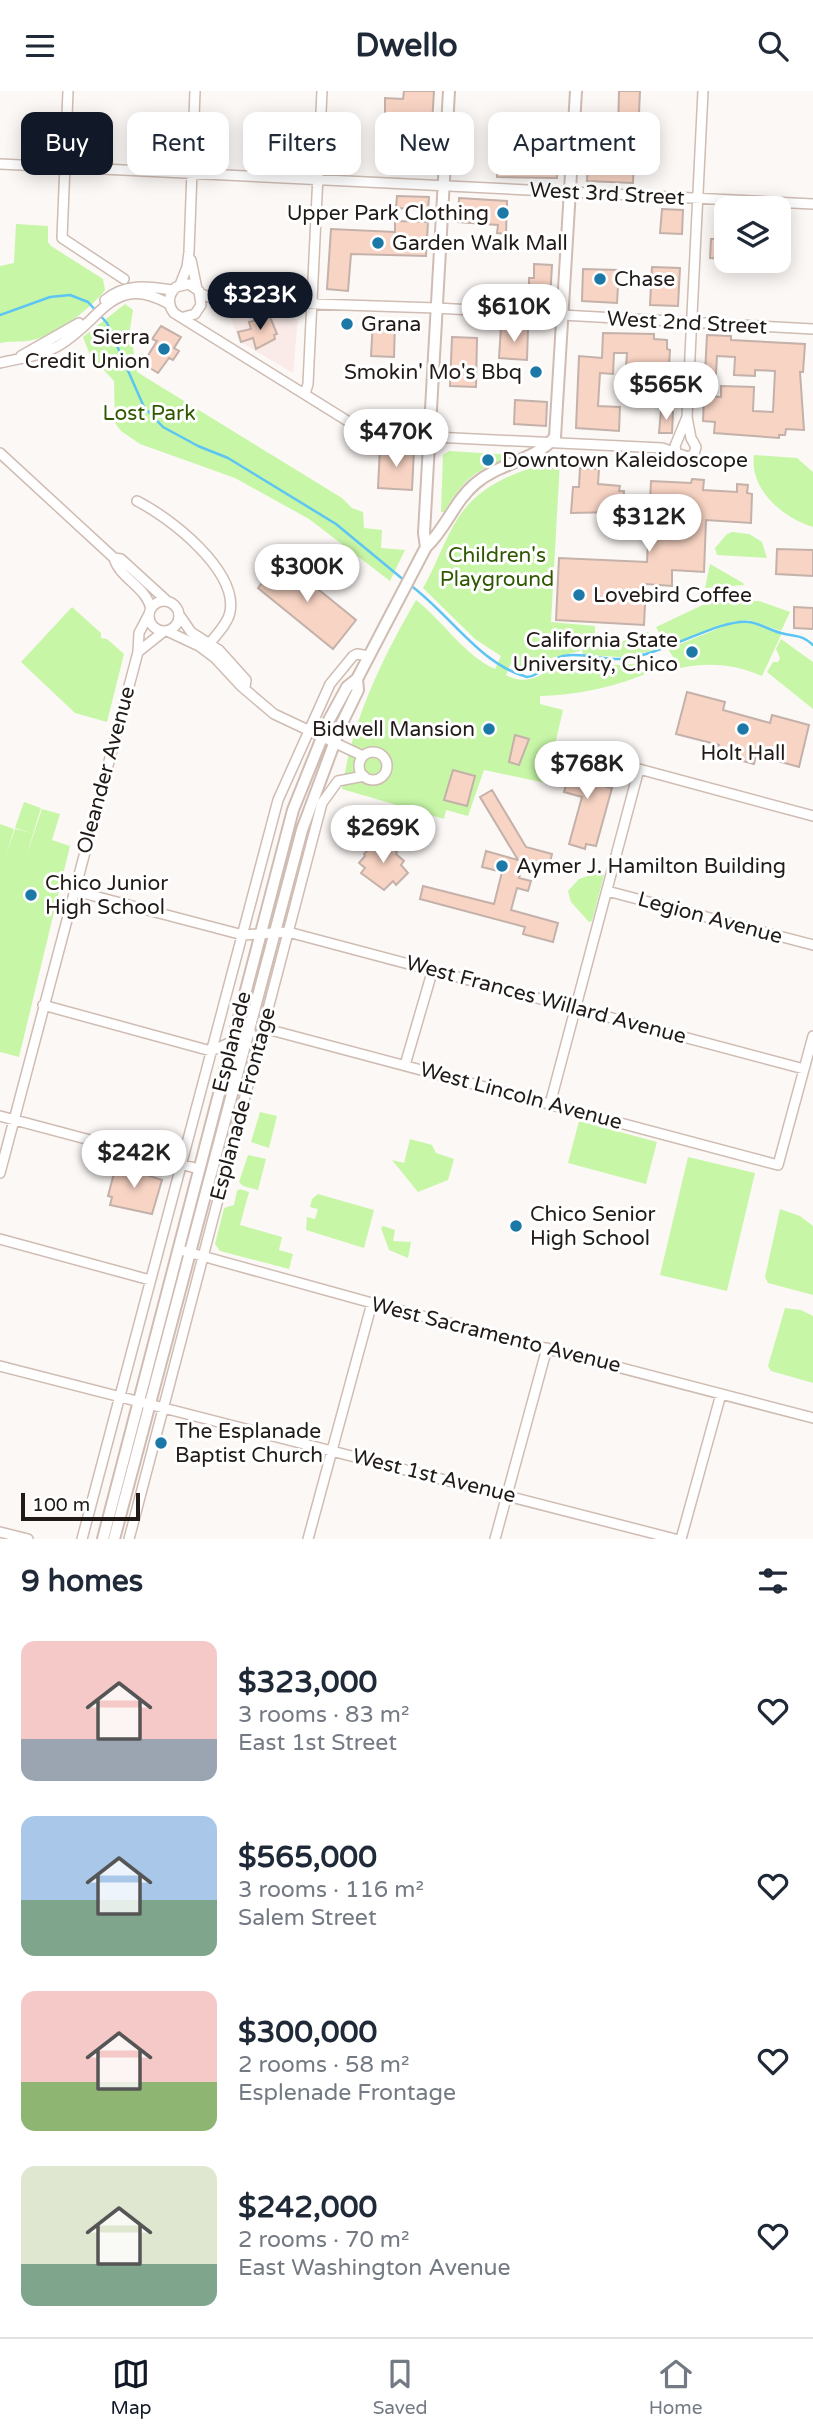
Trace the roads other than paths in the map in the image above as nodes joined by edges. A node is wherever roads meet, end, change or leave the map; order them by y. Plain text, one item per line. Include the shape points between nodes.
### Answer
1 (68, 91) edge
2 (195, 91) edge
3 (322, 91) edge
4 (449, 91) edge
5 (576, 91) edge
6 (703, 91) edge
7 (67, 112) edge
8 (194, 112) edge
9 (0, 164) edge
10 (21, 165) edge
11 (229, 173) edge
12 (64, 175) edge
13 (191, 175) edge
14 (318, 179) junction
15 (443, 184) junction
16 (571, 192) junction
17 (698, 199) junction
18 (813, 204) edge
19 (189, 252) junction
20 (124, 279) dead end
21 (176, 288) junction
22 (199, 292) junction
23 (107, 302) junction
24 (312, 303) junction
25 (169, 304) junction
26 (436, 308) junction
27 (184, 317) junction
28 (564, 317) junction
29 (692, 323) junction
30 (813, 329) edge
31 (0, 363) edge
32 (305, 394) junction
33 (431, 437) junction
34 (686, 438) junction
35 (551, 442) junction
36 (676, 452) junction
37 (0, 453) edge
38 (137, 501) dead end
39 (426, 547) junction
40 (114, 558) junction
41 (167, 601) junction
42 (150, 611) junction
43 (180, 616) junction
44 (165, 631) junction
45 (210, 643) junction
46 (138, 652) junction
47 (369, 656) junction
48 (357, 678) junction
49 (245, 687) junction
50 (306, 731) junction
51 (322, 738) junction
52 (334, 743) junction
53 (363, 756) junction
54 (364, 776) junction
55 (813, 816) edge
56 (75, 891) junction
57 (607, 891) junction
58 (288, 932) junction
59 (275, 933) junction
60 (260, 934) junction
61 (243, 935) junction
62 (813, 945) edge
63 (433, 969) junction
64 (43, 1006) junction
65 (575, 1009) junction
66 (263, 1028) junction
67 (249, 1034) junction
68 (813, 1036) edge
69 (231, 1042) junction
70 (211, 1051) junction
71 (405, 1065) junction
72 (804, 1069) junction
73 (550, 1104) junction
74 (0, 1116) edge
75 (13, 1120) junction
76 (182, 1164) junction
77 (199, 1169) junction
78 (0, 1173) edge
79 (0, 1239) edge
80 (179, 1250) junction
81 (197, 1255) junction
82 (150, 1280) junction
83 (372, 1303) junction
84 (547, 1348) junction
85 (0, 1366) edge
86 (721, 1394) junction
87 (120, 1396) junction
88 (139, 1401) junction
89 (158, 1405) junction
90 (813, 1418) edge
91 (332, 1450) junction
92 (507, 1495) junction
93 (0, 1532) edge
94 (27, 1539) edge
95 (82, 1539) edge
96 (103, 1539) edge
97 (114, 1539) edge
98 (129, 1539) edge
99 (308, 1539) edge
100 (495, 1539) edge
101 (675, 1539) edge
102 (681, 1539) edge

1 - 7 street
2 - 8 street
3 - 14 street
4 - 15 main road
5 - 16 main road
6 - 17 street
9 - 10 street, West 3rd Street
11 - 14 street, West 3rd Street
12 - 20 street via 62,237
13 - 19 street
14 - 15 street, West 3rd Street
14 - 24 street
15 - 16 street, West 3rd Street
15 - 26 main road
16 - 17 street, West 3rd Street
16 - 28 main road
17 - 18 street, West 3rd Street
17 - 29 street
19 - 21 street
19 - 22 street
21 - 22 street via 189,284
21 - 23 street via 128,286
21 - 25 street
22 - 24 street, West 2nd Street via 220,301
22 - 27 street via 199,310
23 - 25 street via 138,292
23 - 31 street via 56,347
24 - 26 street, West 2nd Street
24 - 32 street
25 - 27 street via 174,313
26 - 28 street, West 2nd Street
26 - 33 main road
27 - 32 street
28 - 29 street, West 2nd Street
28 - 35 main road via 557,430
29 - 30 street, West 2nd Street
29 - 34 street
32 - 33 street via 368,433
33 - 35 street
33 - 39 main road
34 - 36 street via 675,446
34 - 36 street via 696,447 691,456 684,458
35 - 36 street
35 - 39 main road, Esplanade via 539,453 475,484
37 - 40 street
38 - 45 street via 158,511 208,556 224,578 230,612
39 - 47 main road, Esplanade
40 - 41 street via 121,559
40 - 42 street via 145,594
41 - 42 street via 156,603
41 - 43 street
42 - 44 street via 152,625
42 - 46 street, Oleander Avenue via 139,633
43 - 44 street via 175,627
43 - 45 street via 191,632
44 - 46 street
44 - 49 street via 199,646
45 - 49 street via 246,680
46 - 56 street, Oleander Avenue
47 - 48 main road, Esplanade
47 - 50 street, Esplanade Frontage via 357,654 348,660
48 - 51 main road, Esplanade via 347,687
48 - 52 main road, Esplanade via 358,689
49 - 50 street via 274,714
50 - 51 street
50 - 61 street, Esplanade Frontage via 278,800
51 - 52 street
51 - 60 main road, Esplanade via 293,810
52 - 53 street
52 - 59 main road, Esplanade via 302,830
53 - 54 street
53 - 54 street via 375,752 387,764 386,773 379,778
54 - 58 street, Esplanade Frontage via 338,781 324,798
55 - 57 street via 639,769
56 - 61 street, West Frances Willard Avenue
56 - 64 street, Oleander Avenue
57 - 62 street, Legion Avenue
57 - 65 street
58 - 59 street, West Frances Willard Avenue
58 - 63 street, West Frances Willard Avenue
58 - 66 street, Esplanade Frontage
59 - 60 street, West Frances Willard Avenue
59 - 67 main road, Esplanade
60 - 61 street, West Frances Willard Avenue
60 - 69 main road, Esplanade
61 - 70 street, Esplanade Frontage
63 - 65 street, West Frances Willard Avenue
63 - 71 street
64 - 70 street
64 - 75 street, Oleander Avenue
65 - 72 street, West Frances Willard Avenue
65 - 73 street
66 - 67 street
66 - 71 street, West Lincoln Avenue
66 - 81 street, Esplanade Frontage
67 - 69 street
67 - 81 main road, Esplanade
68 - 72 street
69 - 70 street
69 - 77 main road, Esplanade
70 - 76 street, Esplanade Frontage
71 - 73 street, West Lincoln Avenue
72 - 73 street, West Lincoln Avenue via 778,1165
74 - 75 street
75 - 76 street
75 - 78 street, Oleander Avenue
76 - 77 street
76 - 82 street, Esplanade Frontage
77 - 80 main road, Esplanade
79 - 82 street
80 - 81 street, West Sacramento Avenue
80 - 88 main road, Esplanade
81 - 83 street, West Sacramento Avenue
81 - 89 main road, Esplanade
82 - 87 street, Esplanade Frontage
83 - 84 street, West Sacramento Avenue
83 - 91 street
84 - 86 street, West Sacramento Avenue
84 - 92 street
85 - 87 street, West 1st Avenue
86 - 90 street, West Sacramento Avenue
86 - 102 street
87 - 88 street, West 1st Avenue
87 - 95 street, Esplanade Frontage
88 - 89 street, West 1st Avenue
88 - 96 main road, Esplanade
89 - 91 street, West 1st Avenue
89 - 97 main road, Esplanade
89 - 98 street
91 - 92 street, West 1st Avenue
91 - 99 street
92 - 100 street
92 - 101 street, West 1st Avenue
93 - 94 street

